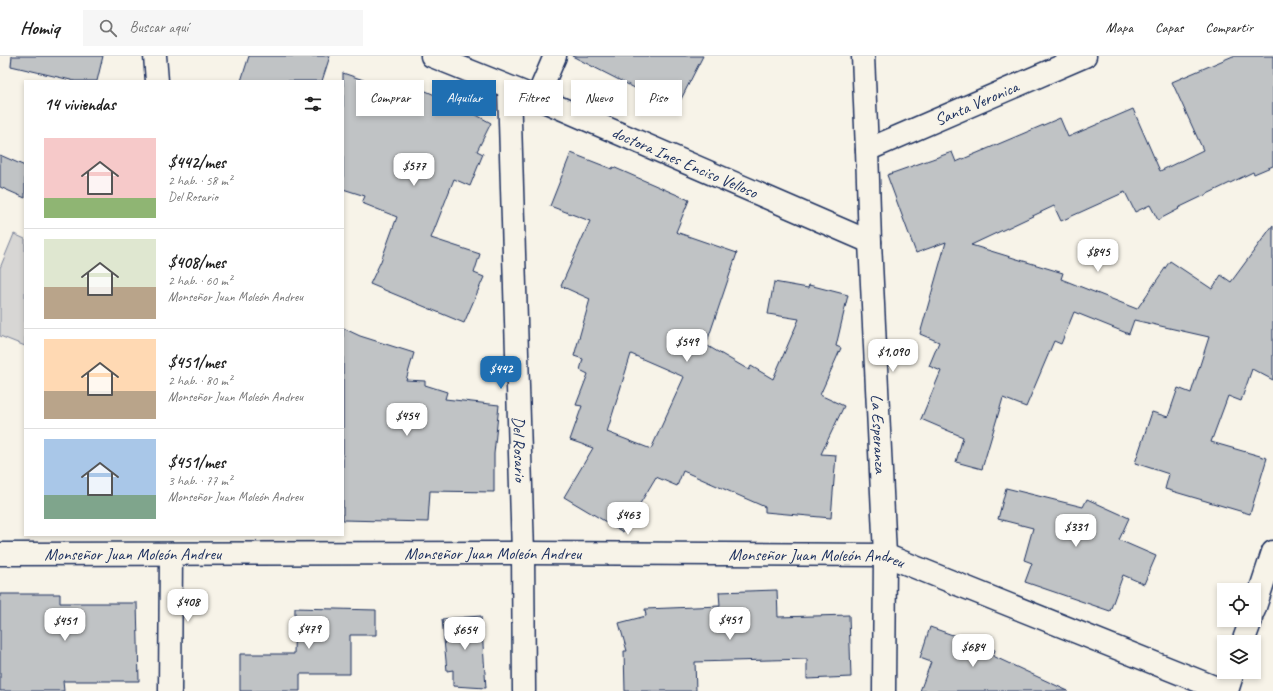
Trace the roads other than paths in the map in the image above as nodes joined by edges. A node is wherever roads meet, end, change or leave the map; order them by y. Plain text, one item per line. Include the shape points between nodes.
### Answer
1 (155, 56) edge
2 (432, 56) edge
3 (555, 56) edge
4 (863, 56) edge
5 (1085, 56) edge
6 (157, 80) edge
7 (545, 80) edge
8 (504, 86) edge
9 (563, 109) edge
10 (510, 116) edge
11 (867, 150) junction
12 (870, 242) junction
13 (1273, 552) edge
14 (523, 553) junction
15 (0, 554) edge
16 (172, 554) junction
17 (886, 555) junction
18 (1261, 589) edge
19 (1231, 679) edge
20 (170, 691) edge
21 (524, 691) edge
22 (884, 691) edge
23 (1224, 691) edge
24 (1227, 691) edge

1 - 6 street
2 - 8 street, doctora Ines Enciso Velloso
3 - 7 street
4 - 11 street, La Esperanza
5 - 11 street, Santa Veronica
9 - 12 street, doctora Ines Enciso Velloso
10 - 14 street, Del Rosario
11 - 12 street, La Esperanza
12 - 17 street, La Esperanza
13 - 18 street
14 - 16 street, Monseñor Juan Moleón Andreu
14 - 17 street, Monseñor Juan Moleón Andreu
14 - 21 street, Del Rosario
15 - 16 street, Monseñor Juan Moleón Andreu
16 - 20 street
17 - 22 street, La Esperanza
17 - 23 street, Monseñor Juan Moleón Andreu
19 - 24 street

